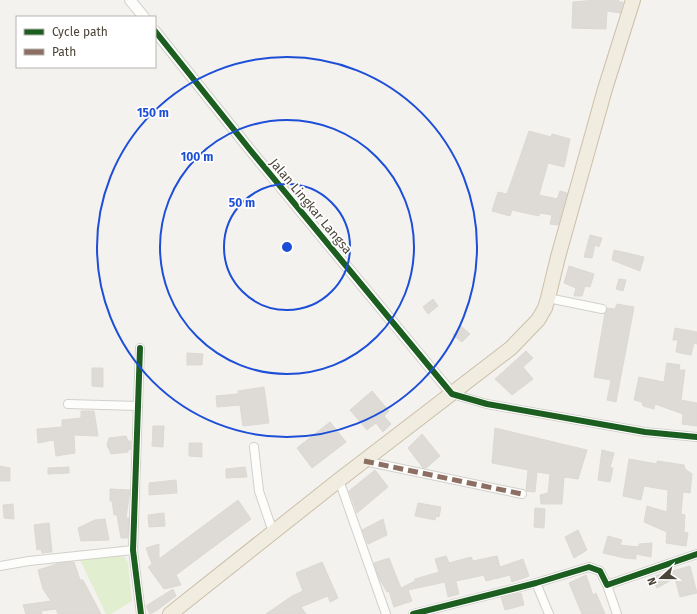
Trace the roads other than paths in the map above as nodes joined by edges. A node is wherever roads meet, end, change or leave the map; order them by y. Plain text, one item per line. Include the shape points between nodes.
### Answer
1 (130, 0) edge
2 (633, 0) edge
3 (143, 16) edge
4 (156, 32) edge
5 (548, 298) junction
6 (602, 309) dead end
7 (140, 348) dead end
8 (452, 394) junction
9 (68, 404) dead end
10 (138, 406) junction
11 (697, 437) edge
12 (254, 447) dead end
13 (364, 461) junction
14 (339, 480) junction
15 (522, 494) dead end
16 (273, 532) junction
17 (133, 550) junction
18 (697, 554) edge
19 (0, 566) edge
20 (536, 584) junction
21 (607, 585) junction
22 (141, 614) edge
23 (170, 614) edge
24 (386, 614) edge
25 (413, 614) edge
26 (549, 614) edge
27 (617, 614) edge

1 - 3 street
2 - 5 highway via 603,96
4 - 8 street, Jalan Lingkar Langsa
5 - 6 street
5 - 8 highway via 545,308 522,339
7 - 10 street
8 - 11 street via 487,404 645,432
8 - 13 highway
9 - 10 street
10 - 17 street
12 - 16 street via 260,491
13 - 14 highway
13 - 15 street
14 - 16 highway
14 - 24 street
16 - 23 highway
17 - 19 street
17 - 22 street
18 - 21 street
20 - 21 street via 592,567 600,571
20 - 25 street
20 - 26 street
21 - 27 street

